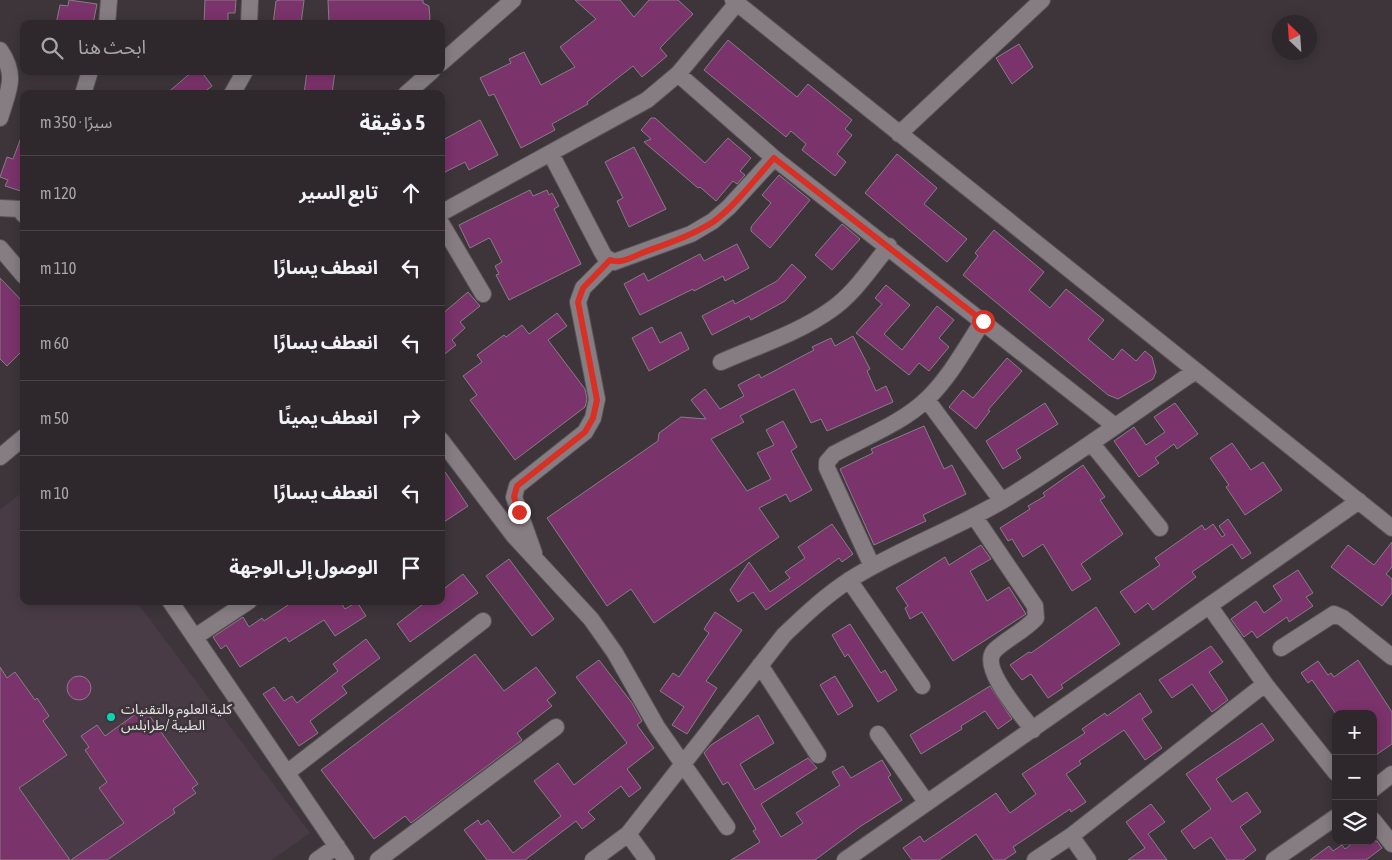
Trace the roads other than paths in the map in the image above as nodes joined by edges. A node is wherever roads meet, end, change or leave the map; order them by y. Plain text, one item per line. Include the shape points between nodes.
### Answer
1 (109, 0) edge
2 (250, 0) edge
3 (513, 0) edge
4 (1042, 0) edge
5 (734, 2) edge
6 (107, 20) edge
7 (248, 20) edge
8 (0, 50) edge
9 (445, 60) edge
10 (678, 74) junction
11 (89, 75) edge
12 (243, 75) edge
13 (427, 75) edge
14 (84, 90) edge
15 (234, 90) edge
16 (411, 90) edge
17 (0, 118) edge
18 (899, 134) junction
19 (552, 154) junction
20 (774, 158) junction
21 (0, 208) edge
22 (20, 211) edge
23 (445, 211) edge
24 (445, 230) edge
25 (889, 246) junction
26 (3, 256) edge
27 (610, 260) junction
28 (20, 272) edge
29 (484, 294) dead end
30 (983, 321) junction
31 (720, 362) dead end
32 (1194, 372) junction
33 (926, 400) junction
34 (1115, 426) junction
35 (20, 440) edge
36 (1092, 444) junction
37 (445, 445) edge
38 (0, 457) edge
39 (1002, 501) junction
40 (1359, 501) junction
41 (974, 516) junction
42 (1160, 528) dead end
43 (1392, 528) edge
44 (538, 564) junction
45 (872, 566) junction
46 (849, 580) junction
47 (173, 605) edge
48 (243, 605) edge
49 (1210, 607) junction
50 (483, 621) dead end
51 (195, 637) junction
52 (1281, 648) dead end
53 (1392, 658) edge
54 (760, 665) junction
55 (1266, 684) junction
56 (922, 686) dead end
57 (556, 728) dead end
58 (1033, 730) junction
59 (878, 734) dead end
60 (818, 755) dead end
61 (683, 764) junction
62 (1332, 767) edge
63 (288, 772) junction
64 (1392, 774) edge
65 (1377, 786) edge
66 (927, 803) junction
67 (1332, 820) edge
68 (1377, 825) edge
69 (727, 827) dead end
70 (628, 834) junction
71 (1071, 836) junction
72 (1392, 844) edge
73 (336, 846) junction
74 (317, 860) edge
75 (346, 860) edge
76 (378, 860) edge
77 (593, 860) edge
78 (647, 860) edge
79 (845, 860) edge
80 (1035, 860) edge
81 (1088, 860) edge
82 (1274, 860) edge

1 - 6 street
2 - 7 street
3 - 9 street
4 - 18 street
5 - 10 street
5 - 18 street
8 - 17 street via 12,77
10 - 19 street via 647,100
10 - 20 street
11 - 14 street
12 - 15 street
13 - 16 street
18 - 32 street
19 - 23 street
19 - 27 street via 602,252
20 - 25 street
20 - 27 street via 714,221 691,234 621,261
21 - 22 street
24 - 29 street
25 - 30 street
25 - 31 street via 850,293 833,308 811,323
26 - 28 street
27 - 44 street via 583,288 578,302 597,400 593,418 585,432 517,486 514,497
30 - 33 street
30 - 34 street
32 - 34 street
32 - 40 street
33 - 39 street
33 - 45 street via 834,454 826,462
34 - 36 street
35 - 38 street
36 - 39 street
36 - 42 street
37 - 44 street
39 - 41 street
40 - 43 street
40 - 49 street
41 - 45 street
41 - 58 street via 1035,606 1036,618 993,651 990,663 997,681
44 - 61 street via 578,603 604,636
45 - 46 street
46 - 54 street via 813,607 784,635
46 - 56 street
47 - 51 street
48 - 51 street
49 - 55 street
49 - 58 street
50 - 63 street
51 - 63 street
52 - 53 street via 1334,614
54 - 60 street
54 - 61 street
55 - 62 street
55 - 71 street
57 - 76 street
58 - 66 street
59 - 66 street
61 - 69 street
61 - 70 street
63 - 73 street
64 - 65 street
66 - 79 street
67 - 82 street
68 - 72 street
70 - 77 street
70 - 78 street
71 - 80 street
71 - 81 street
73 - 74 street
73 - 75 street

